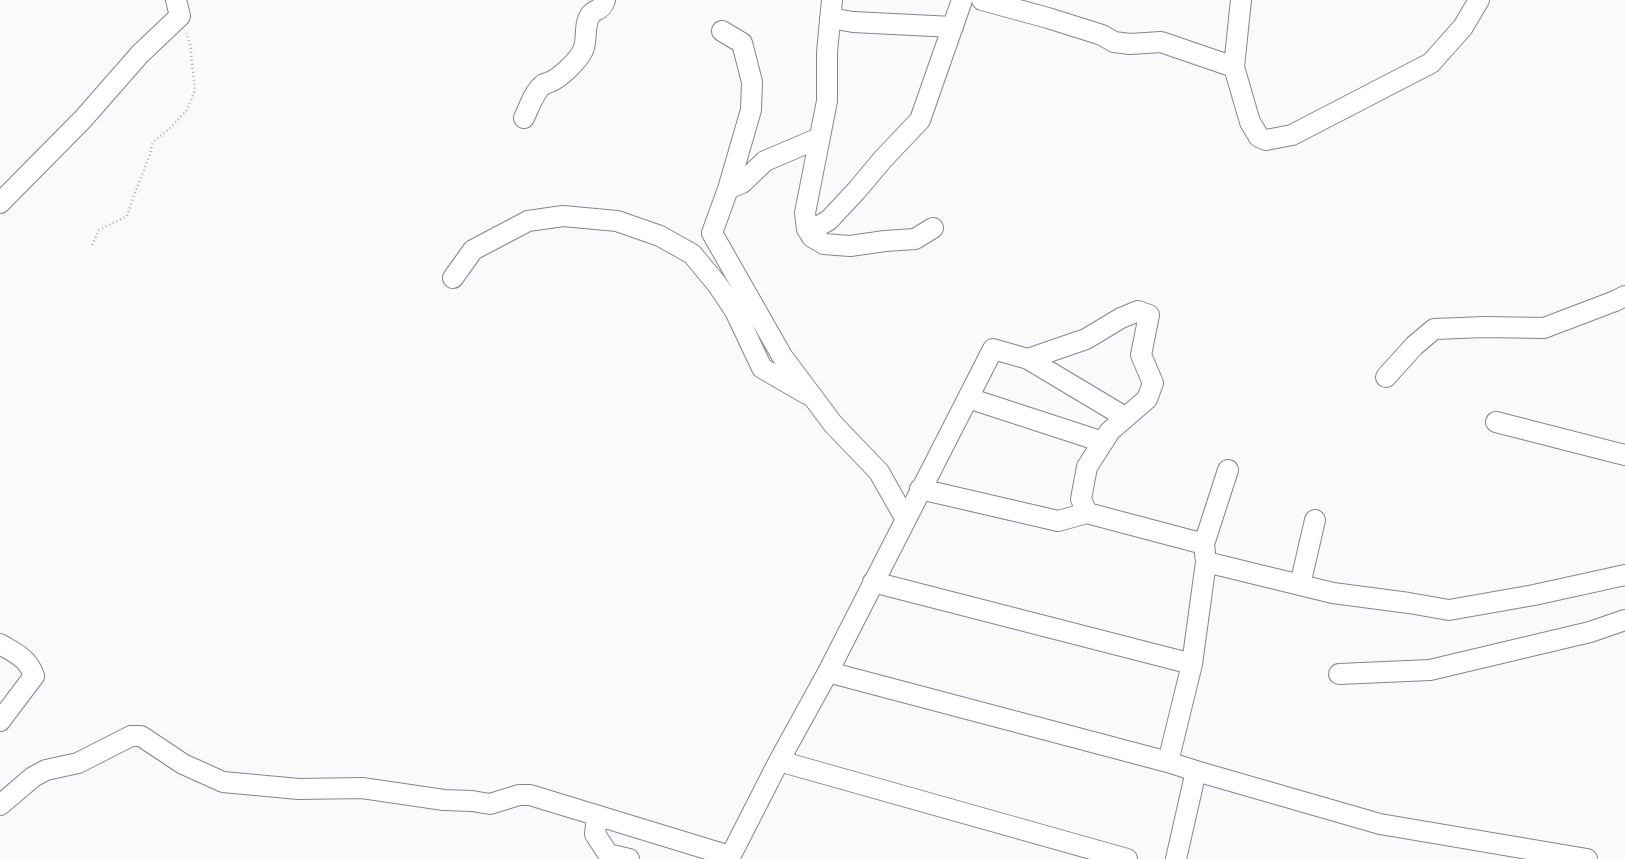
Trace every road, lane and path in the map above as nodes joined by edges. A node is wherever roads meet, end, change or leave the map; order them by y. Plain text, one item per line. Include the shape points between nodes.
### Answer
1 (605, 0) edge
2 (962, 0) edge
3 (982, 0) edge
4 (1241, 0) edge
5 (1479, 0) edge
6 (178, 8) edge
7 (831, 9) edge
8 (953, 27) junction
9 (722, 32) dead end
10 (1234, 67) junction
11 (524, 118) dead end
12 (820, 138) junction
13 (728, 189) junction
14 (0, 202) edge
15 (933, 228) dead end
16 (808, 232) junction
17 (92, 245) dead end
18 (453, 278) dead end
19 (1625, 296) edge
20 (1028, 359) junction
21 (1386, 377) dead end
22 (814, 398) junction
23 (968, 398) junction
24 (1125, 417) junction
25 (1496, 422) dead end
26 (1103, 442) junction
27 (1625, 455) edge
28 (1228, 470) dead end
29 (920, 489) junction
30 (1087, 513) junction
31 (906, 518) junction
32 (1315, 520) dead end
33 (1205, 553) junction
34 (1625, 575) edge
35 (873, 582) junction
36 (1300, 585) junction
37 (1625, 620) edge
38 (0, 644) edge
39 (1192, 664) junction
40 (828, 672) junction
41 (1340, 674) dead end
42 (0, 721) edge
43 (778, 761) junction
44 (1168, 762) junction
45 (1196, 771) junction
46 (0, 805) edge
47 (597, 816) junction
48 (729, 858) edge
49 (629, 859) edge
50 (1127, 859) edge
51 (1176, 859) edge
52 (1587, 859) edge

1 - 11 street via 603,6 591,14 585,34 584,50 566,70 545,84
2 - 8 street
3 - 10 street via 1102,35 1114,42 1161,42
4 - 10 street
5 - 10 street via 1463,27 1431,63 1292,135 1266,140 1259,137 1250,122
6 - 14 street via 83,119
6 - 17 path via 190,44 195,90 187,110 153,142 128,216 99,230
7 - 8 street via 852,22
7 - 12 street via 827,52 827,101
8 - 16 street via 920,120 830,220
9 - 13 street via 742,43 752,82 751,110
12 - 13 street via 765,161 742,183
12 - 16 street via 805,213
13 - 22 street via 712,232 782,356
15 - 16 street via 914,239 850,246 824,244
18 - 22 street via 473,250 528,221 563,216 617,221 660,236 692,254 735,311 762,368
19 - 21 street via 1544,328 1434,329 1414,346
20 - 23 street via 993,348
20 - 24 street
20 - 24 street via 1086,339 1138,311 1149,315 1141,355 1154,383 1147,398
22 - 31 street via 833,424 879,472
23 - 26 street
23 - 29 street
24 - 26 street via 1110,431
25 - 27 street
26 - 30 street via 1087,467 1081,499
28 - 33 street
29 - 30 street via 1058,521
29 - 31 street
30 - 33 street
31 - 35 street
32 - 36 street
33 - 36 street
33 - 39 street
34 - 36 street via 1449,610 1333,593
35 - 39 street
35 - 40 street
37 - 41 street via 1590,632 1430,670
38 - 42 street via 24,658 31,666 34,676
39 - 44 street
40 - 43 street
40 - 44 street
43 - 48 street
43 - 50 street
44 - 45 street
45 - 51 street
45 - 52 street via 1380,824
46 - 47 street via 33,777 46,770 78,763 131,736 141,736 183,764 223,782 299,789 362,788 490,804 519,795 530,795
47 - 48 street
47 - 49 street via 595,834 608,854

